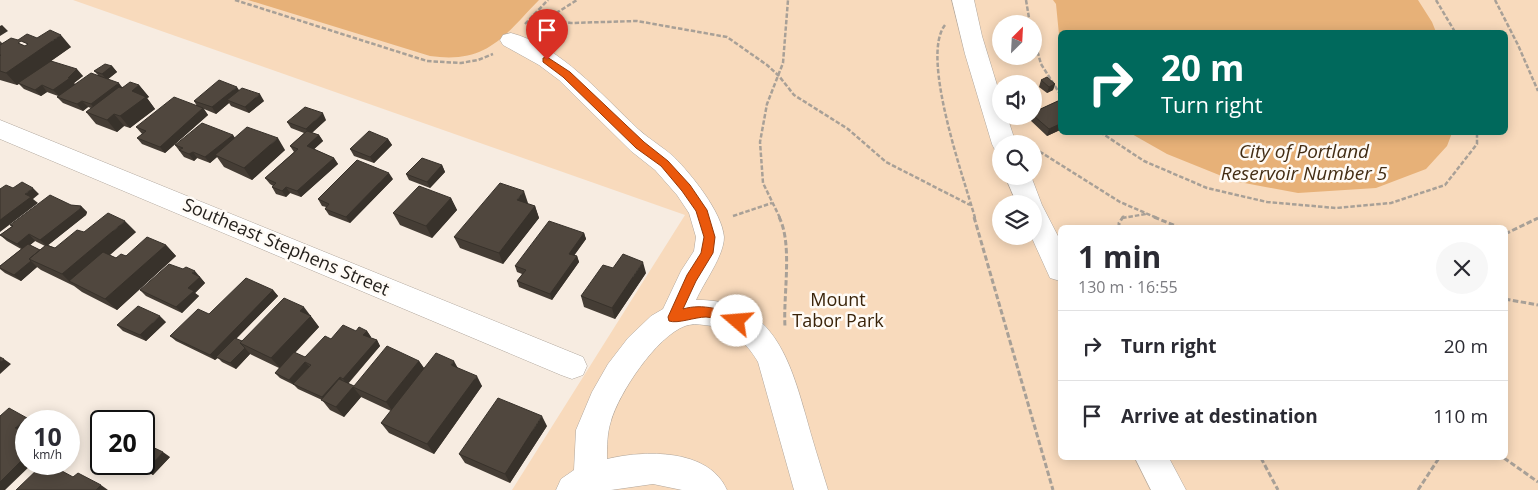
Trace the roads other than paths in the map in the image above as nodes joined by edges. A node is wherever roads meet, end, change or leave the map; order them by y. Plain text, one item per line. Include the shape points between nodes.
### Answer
1 (964, 0) edge
2 (512, 40) road end
3 (0, 129) edge
4 (1001, 135) edge
5 (1042, 231) edge
6 (1058, 266) edge
7 (674, 317) junction
8 (572, 366) dead end
9 (1152, 460) edge
10 (582, 484) edge
11 (710, 490) edge
12 (811, 490) edge
13 (1169, 490) edge

1 - 4 street via 967,23
2 - 7 street via 566,75 640,145 664,163 701,210 710,237 707,253
3 - 8 street, Southeast Stephens Street
5 - 6 street
7 - 10 street via 638,349 604,401 597,415
7 - 12 street via 697,312 722,315 743,324 757,336 778,374
9 - 13 street
10 - 11 street via 639,468 656,468 690,476

